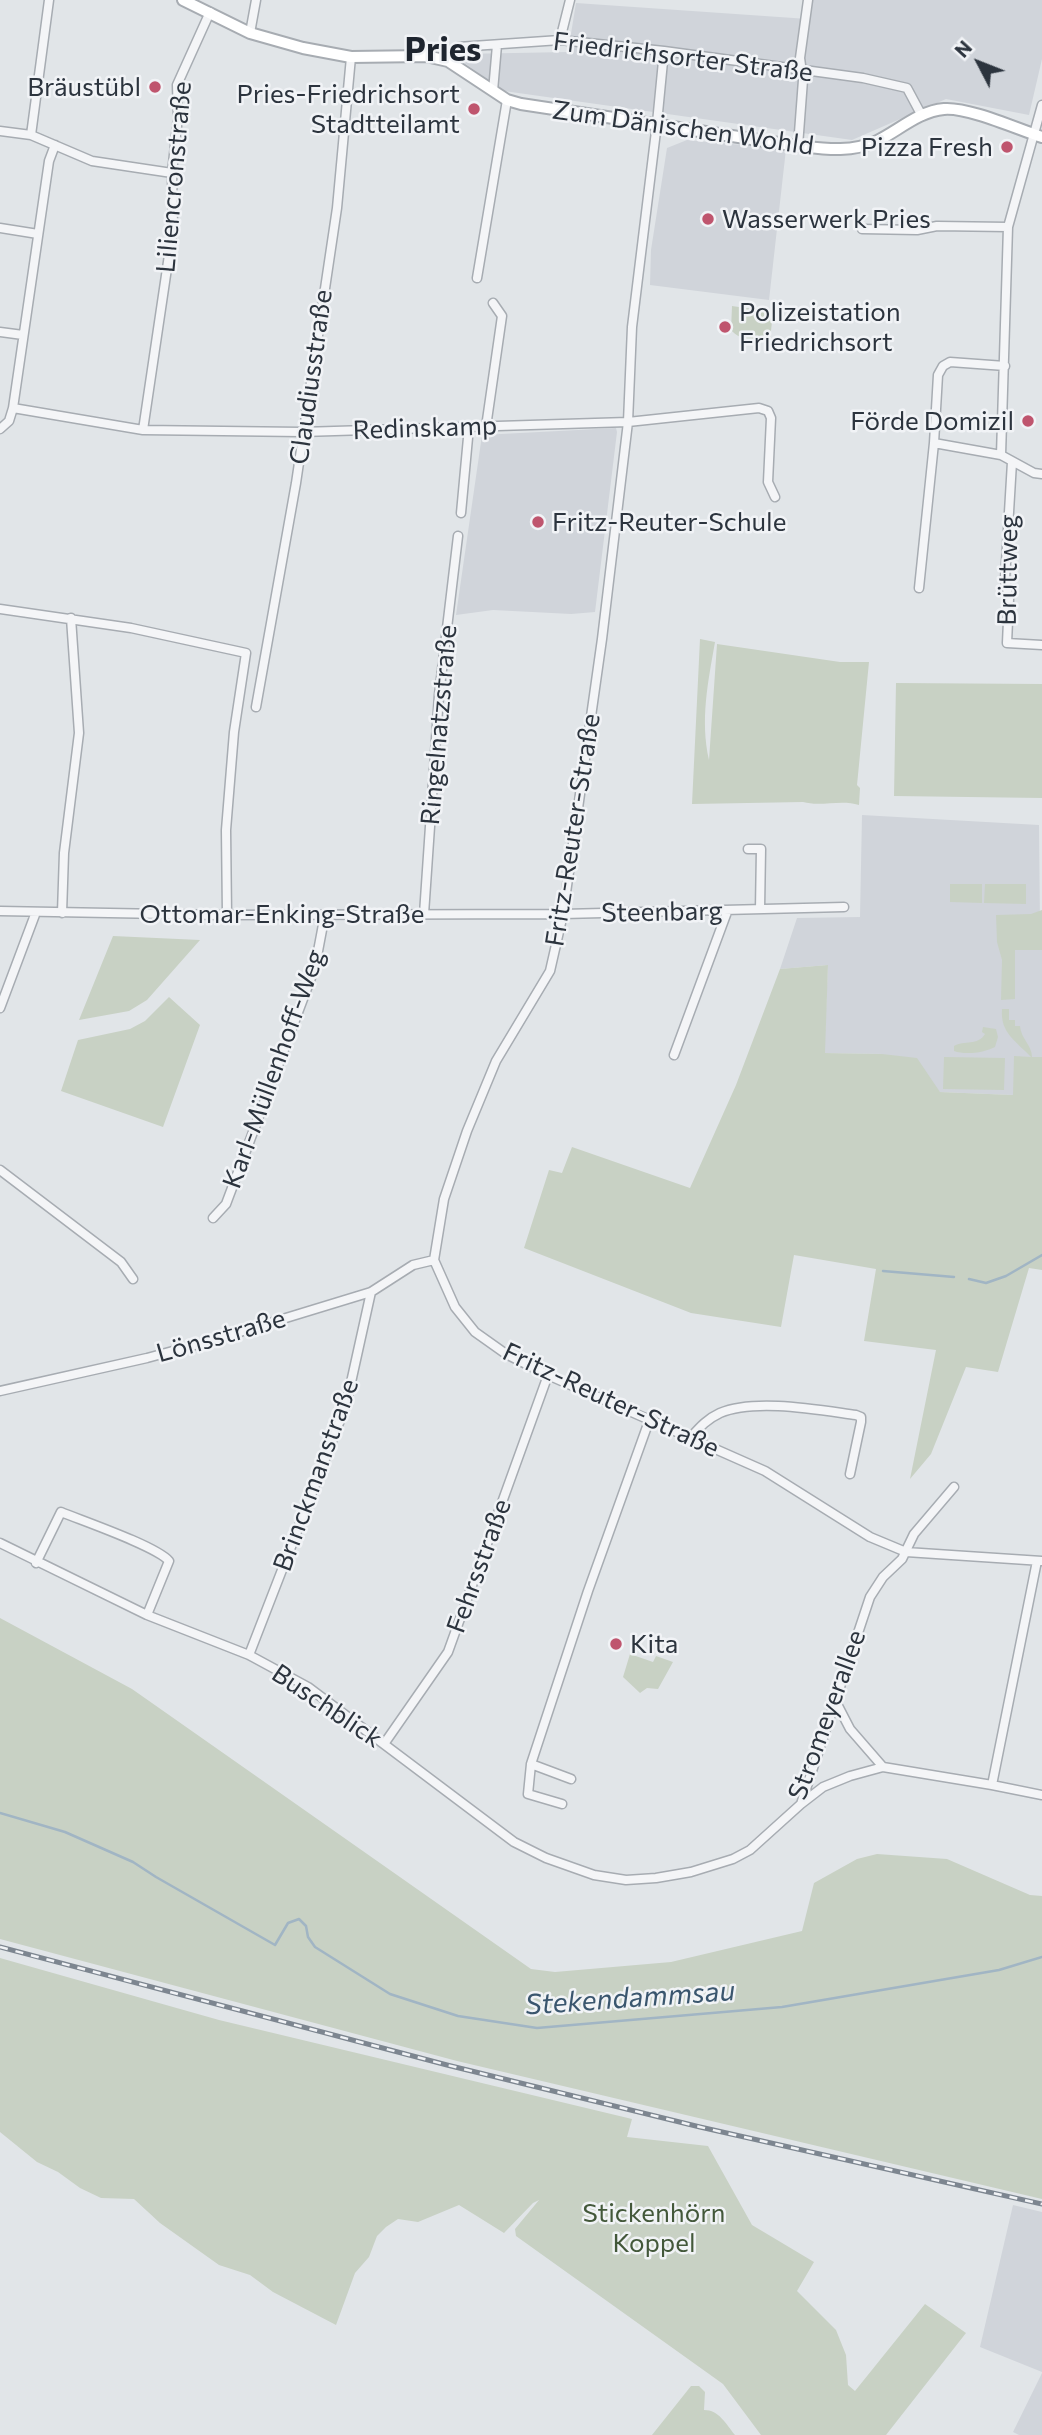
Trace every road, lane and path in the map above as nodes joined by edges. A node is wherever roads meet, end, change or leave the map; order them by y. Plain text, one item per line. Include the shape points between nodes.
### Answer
1 (49, 0) edge
2 (183, 0) edge
3 (256, 0) edge
4 (570, 0) edge
5 (808, 0) edge
6 (210, 12) junction
7 (250, 33) junction
8 (561, 40) junction
9 (497, 45) junction
10 (664, 51) junction
11 (351, 57) junction
12 (448, 61) junction
13 (802, 71) junction
14 (493, 91) junction
15 (508, 100) junction
16 (1042, 105) edge
17 (922, 116) junction
18 (657, 123) junction
19 (0, 131) edge
20 (32, 135) junction
21 (1038, 136) edge
22 (55, 145) junction
23 (798, 146) junction
24 (172, 173) junction
25 (1008, 227) junction
26 (0, 228) edge
27 (862, 229) dead end
28 (38, 234) junction
29 (477, 278) dead end
30 (493, 303) dead end
31 (0, 332) edge
32 (23, 335) junction
33 (1005, 366) junction
34 (13, 408) junction
35 (628, 422) junction
36 (486, 426) junction
37 (469, 427) junction
38 (0, 429) edge
39 (143, 430) junction
40 (302, 432) junction
41 (934, 443) junction
42 (1001, 455) junction
43 (1012, 462) junction
44 (1042, 474) edge
45 (775, 497) dead end
46 (461, 513) dead end
47 (458, 536) dead end
48 (919, 588) dead end
49 (0, 609) edge
50 (71, 618) junction
51 (1042, 638) edge
52 (1042, 645) edge
53 (240, 691) junction
54 (259, 695) junction
55 (256, 707) dead end
56 (748, 849) dead end
57 (844, 907) dead end
58 (760, 909) junction
59 (0, 911) edge
60 (36, 912) junction
61 (727, 912) junction
62 (62, 913) junction
63 (325, 914) junction
64 (424, 914) junction
65 (564, 914) junction
66 (226, 915) junction
67 (0, 1008) edge
68 (674, 1055) dead end
69 (0, 1170) edge
70 (213, 1218) dead end
71 (434, 1260) junction
72 (133, 1279) dead end
73 (371, 1292) junction
74 (548, 1375) junction
75 (0, 1391) edge
76 (649, 1420) junction
77 (691, 1437) junction
78 (850, 1474) dead end
79 (954, 1487) dead end
80 (0, 1543) edge
81 (906, 1552) junction
82 (1040, 1561) edge
83 (36, 1563) junction
84 (147, 1615) junction
85 (249, 1655) junction
86 (835, 1700) junction
87 (384, 1744) junction
88 (531, 1764) junction
89 (883, 1767) junction
90 (571, 1779) dead end
91 (992, 1785) junction
92 (1042, 1795) edge
93 (562, 1804) dead end
94 (801, 1804) junction
95 (491, 1825) joint

1 - 20 street
2 - 6 street
3 - 7 street
4 - 8 street
5 - 13 street
6 - 7 street
6 - 24 street, Liliencronstraße via 177,85
7 - 11 street
8 - 9 street, Friedrichsorter Straße
8 - 10 street, Friedrichsorter Straße
9 - 12 street, Friedrichsorter Straße via 458,47
9 - 14 street
10 - 13 street, Friedrichsorter Straße
10 - 18 street, Fritz-Reuter-Straße
11 - 12 street via 426,56
11 - 40 street, Claudiusstraße via 337,208
12 - 14 street, Zum Dänischen Wohld
13 - 17 street, Friedrichsorter Straße via 907,88
13 - 23 street
14 - 15 street, Zum Dänischen Wohld
15 - 18 street, Zum Dänischen Wohld
15 - 29 street
16 - 21 street
17 - 21 street, Zum Dänischen Wohld via 955,110
17 - 23 street, Zum Dänischen Wohld via 857,148
18 - 23 street, Zum Dänischen Wohld
18 - 35 street, Fritz-Reuter-Straße via 632,327
19 - 20 street
20 - 22 street
21 - 25 street
22 - 24 street via 92,161
22 - 28 street
24 - 39 street, Liliencronstraße via 173,229
25 - 27 street
25 - 33 street
26 - 28 street
28 - 32 street
30 - 36 street via 502,316
31 - 32 street
32 - 34 street
33 - 41 street via 950,362 943,366 938,375
33 - 42 street
34 - 38 street
34 - 39 street, Redinskamp
35 - 36 street, Redinskamp
35 - 45 street, Redinskamp via 764,409 771,418 768,481
35 - 65 street, Fritz-Reuter-Straße
36 - 37 street, Redinskamp
37 - 40 street, Redinskamp
37 - 46 street
39 - 40 street, Redinskamp
40 - 54 street, Claudiusstraße
41 - 42 street
41 - 48 street
42 - 43 street
43 - 44 street
43 - 52 street, Brüttweg via 1005,579 1007,643
47 - 64 street, Ringelnatzstraße via 439,695
49 - 50 street
50 - 53 street via 246,653
50 - 62 street via 79,733 64,853
51 - 52 street, Brüttweg
53 - 54 street
53 - 66 street via 226,830
54 - 55 street, Claudiusstraße
56 - 58 street, Steenbarg via 761,849
57 - 58 street, Steenbarg
58 - 61 street, Steenbarg
59 - 60 street, Ottomar-Enking-Straße
60 - 62 street, Ottomar-Enking-Straße
60 - 67 street
61 - 65 street, Steenbarg
61 - 68 street
62 - 66 street, Ottomar-Enking-Straße
63 - 64 street, Ottomar-Enking-Straße
63 - 66 street, Ottomar-Enking-Straße
63 - 70 street, Karl-Müllenhoff-Weg via 316,967 226,1204
64 - 65 street, Ottomar-Enking-Straße
65 - 71 street, Fritz-Reuter-Straße via 550,971 496,1060 467,1130 444,1199
69 - 72 street via 121,1262
71 - 73 street, Lönsstraße via 413,1265
71 - 74 street, Fritz-Reuter-Straße via 455,1307 475,1332
73 - 75 street, Lönsstraße via 147,1358
73 - 85 street, Brinckmanstraße via 346,1405
74 - 76 street, Fritz-Reuter-Straße
74 - 87 street, Fehrsstraße via 448,1652
76 - 77 street, Fritz-Reuter-Straße
76 - 88 street
77 - 78 street via 722,1412 746,1407 800,1407 856,1415 862,1422
77 - 81 street, Fritz-Reuter-Straße via 765,1471 870,1537
79 - 81 street, Stromeyerallee via 914,1534
80 - 83 street, Buschblick
81 - 82 street, Fritz-Reuter-Straße
81 - 86 street, Stromeyerallee via 870,1597
82 - 91 street
83 - 84 street, Buschblick
83 - 84 street via 61,1512 154,1550 169,1561
84 - 85 street, Buschblick
85 - 87 street, Buschblick via 308,1687
86 - 89 street via 850,1729
86 - 94 street, Stromeyerallee
87 - 95 street, Buschblick
88 - 90 street
88 - 93 street via 528,1794
89 - 91 street
89 - 94 street via 823,1787
91 - 92 street
94 - 95 street, Stromeyerallee via 750,1850 691,1872 646,1879 594,1875 546,1858

